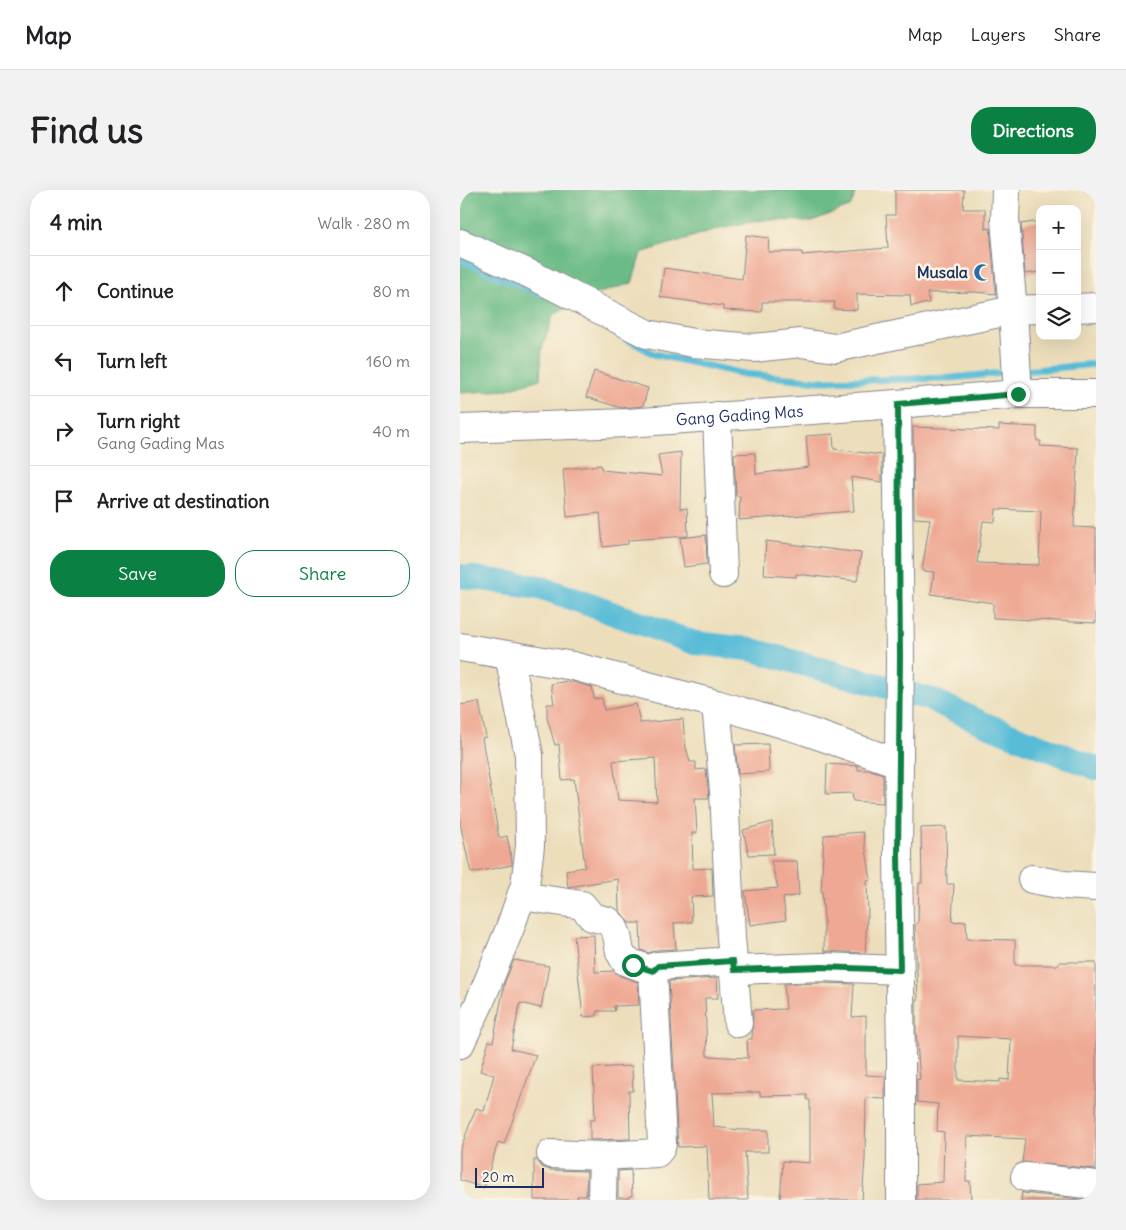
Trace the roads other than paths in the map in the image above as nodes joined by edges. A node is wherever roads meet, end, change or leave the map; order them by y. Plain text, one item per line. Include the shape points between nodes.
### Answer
1 (1006, 190) edge
2 (460, 243) edge
3 (1096, 307) edge
4 (1081, 308) edge
5 (1022, 314) edge
6 (1018, 383) junction
7 (1096, 394) edge
8 (898, 404) junction
9 (717, 416) junction
10 (460, 429) edge
11 (723, 574) dead end
12 (460, 647) edge
13 (509, 654) junction
14 (716, 704) junction
15 (898, 763) junction
16 (1032, 879) dead end
17 (1096, 887) edge
18 (521, 896) junction
19 (734, 966) junction
20 (900, 970) junction
21 (653, 971) junction
22 (738, 1023) dead end
23 (460, 1044) edge
24 (551, 1154) dead end
25 (603, 1156) junction
26 (1025, 1177) dead end
27 (1096, 1185) edge
28 (602, 1200) edge
29 (901, 1200) edge

1 - 5 street via 1005,220
2 - 5 street via 532,275 647,334 693,343 754,348 801,343 836,348
3 - 4 street
5 - 6 street
6 - 7 street, Gang Gading Mas
6 - 8 street, Gang Gading Mas
8 - 9 street, Gang Gading Mas
8 - 15 street
9 - 10 street, Gang Gading Mas
9 - 11 street
12 - 13 street
13 - 14 street via 573,666
13 - 18 street via 529,755 530,846
14 - 15 street
14 - 19 street
15 - 20 street
16 - 17 street
18 - 21 street via 582,905 592,916 613,926 625,961
18 - 23 street
19 - 20 street
19 - 21 street via 658,966
19 - 22 street
20 - 29 street
21 - 25 street via 661,1148 657,1153
24 - 25 street
25 - 28 street
26 - 27 street

